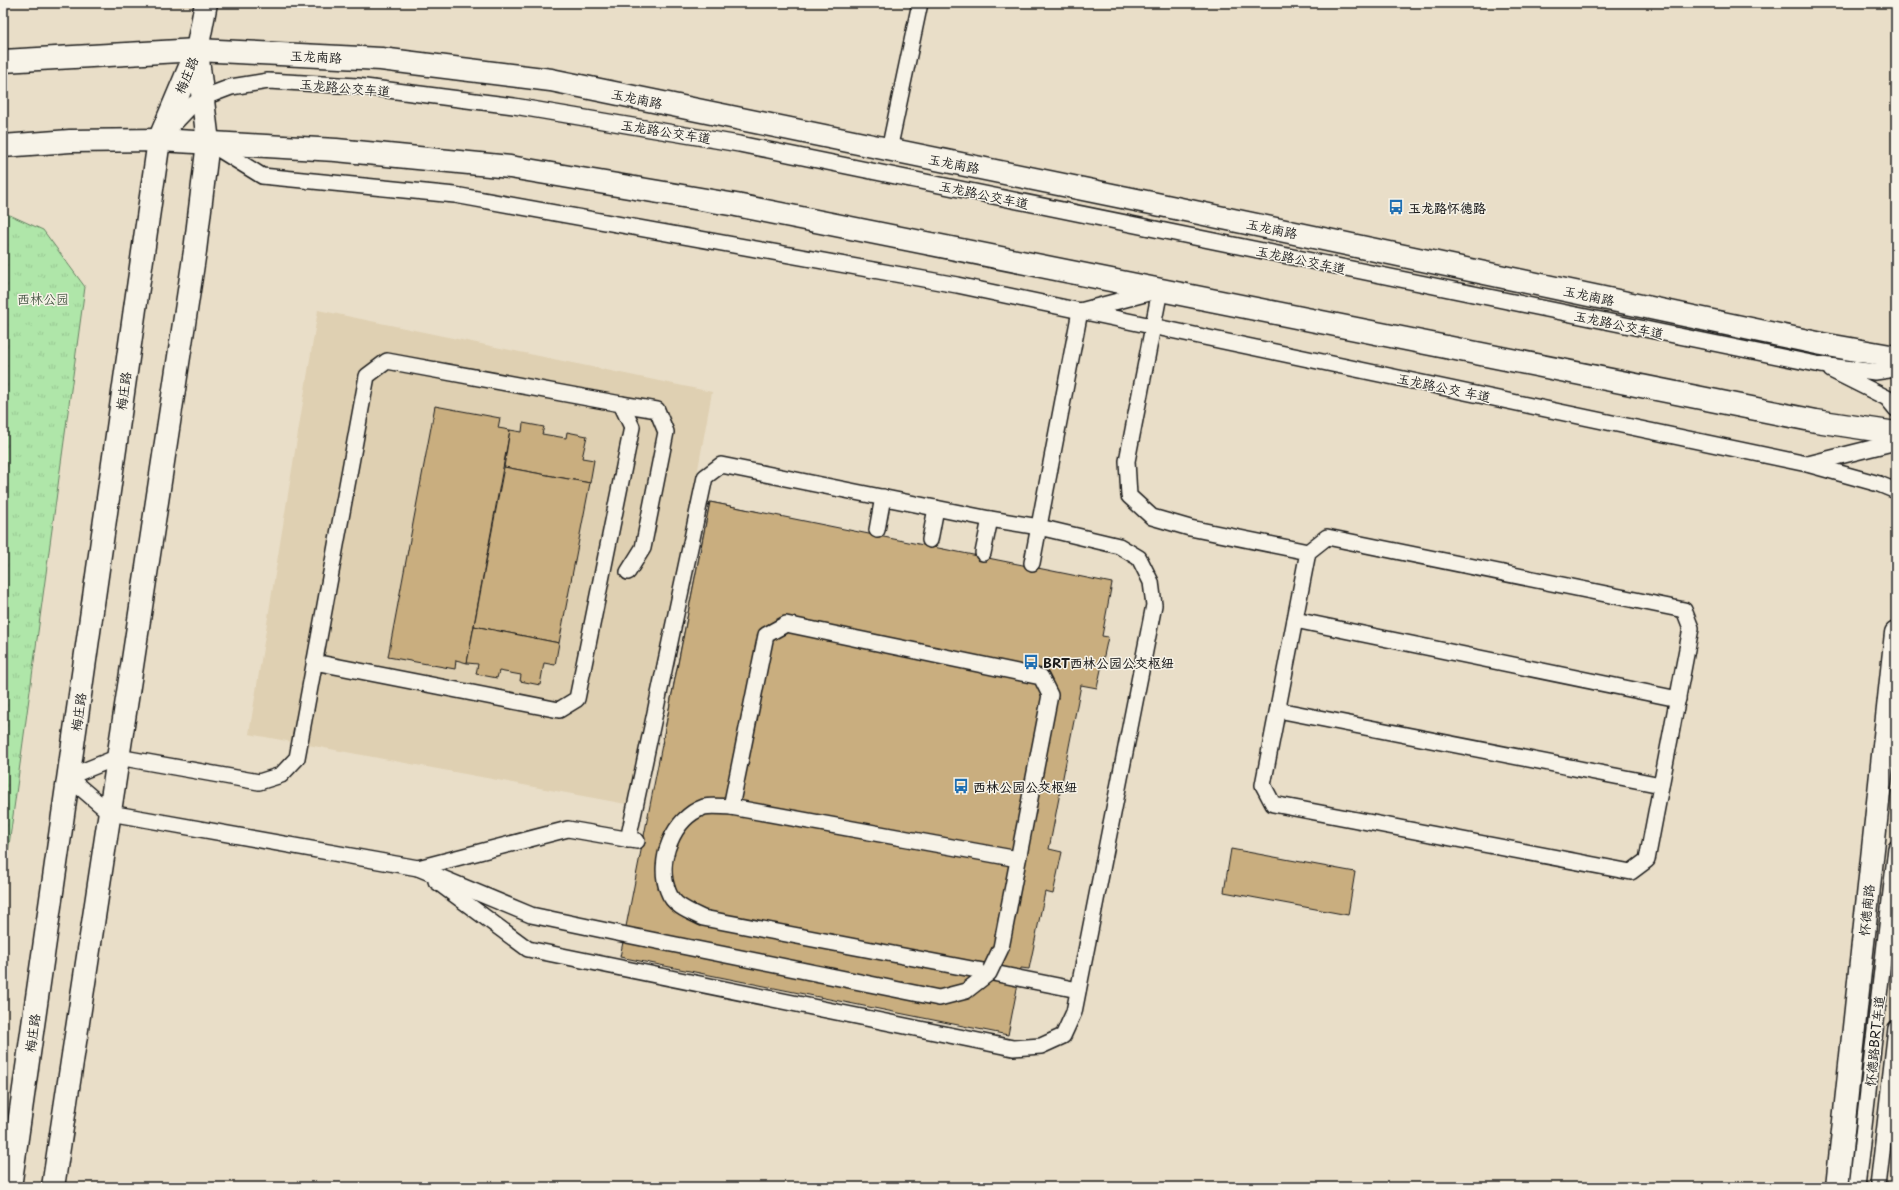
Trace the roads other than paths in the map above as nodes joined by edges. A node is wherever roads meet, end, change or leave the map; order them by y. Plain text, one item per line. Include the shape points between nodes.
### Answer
1 (206, 3) edge
2 (920, 3) edge
3 (196, 50) junction
4 (3, 61) edge
5 (202, 98) junction
6 (158, 140) junction
7 (208, 142) junction
8 (3, 146) edge
9 (889, 150) junction
10 (1160, 290) junction
11 (1080, 311) junction
12 (1152, 326) junction
13 (1896, 357) edge
14 (1821, 365) junction
15 (1896, 369) edge
16 (621, 404) junction
17 (1896, 409) edge
18 (1896, 433) edge
19 (1896, 442) edge
20 (1807, 464) junction
21 (1896, 491) edge
22 (883, 497) junction
23 (936, 508) junction
24 (990, 519) junction
25 (1039, 527) junction
26 (877, 530) dead end
27 (930, 540) dead end
28 (1308, 552) junction
29 (983, 553) dead end
30 (1032, 563) dead end
31 (628, 572) dead end
32 (1295, 620) junction
33 (1896, 633) edge
34 (314, 662) junction
35 (1678, 699) junction
36 (1278, 710) junction
37 (118, 757) junction
38 (68, 777) junction
39 (1662, 785) junction
40 (731, 807) junction
41 (110, 813) junction
42 (1896, 848) edge
43 (1018, 859) junction
44 (418, 868) junction
45 (1078, 990) junction
46 (1896, 1028) edge
47 (10, 1187) edge
48 (53, 1187) edge
49 (1837, 1187) edge
50 (1857, 1187) edge
51 (1878, 1187) edge

1 - 3 main road
2 - 9 lane
3 - 4 main road, 玉龙南路
3 - 5 main road, 梅庄路
3 - 6 main road, 梅庄路
3 - 9 main road, 玉龙南路 via 381,59 551,80
5 - 6 lane, 玉龙路公交车道
5 - 7 main road, 梅庄路
5 - 14 lane, 玉龙路公交车道 via 231,87 268,81 357,86 545,111 739,144
6 - 7 main road
6 - 8 main road via 70,141
6 - 38 main road, 梅庄路
7 - 10 main road via 336,150 510,167 736,205
7 - 11 lane via 262,176 455,195 957,284
7 - 37 main road, 梅庄路 via 195,251
9 - 13 main road, 玉龙南路 via 1822,344
10 - 11 lane
10 - 12 lane
10 - 18 main road via 1816,421
11 - 12 lane, 玉龙路公交 车道
11 - 25 lane
12 - 20 lane, 玉龙路公交 车道
12 - 28 lane via 1127,461 1129,496 1152,517 1190,528
14 - 15 lane via 1875,372
14 - 17 lane via 1887,398
16 - 31 lane via 657,410 666,432 643,548
16 - 34 lane via 387,361 367,376
16 - 34 lane via 632,427 577,699 560,710
19 - 20 lane
20 - 21 lane, 玉龙路公交 车道
22 - 23 lane
22 - 26 lane
22 - 44 lane via 721,465 705,477 633,841 568,829
23 - 24 lane
23 - 27 lane
24 - 25 lane
24 - 29 lane
25 - 30 lane
25 - 45 lane via 1119,546 1139,558 1151,582 1154,605
28 - 32 lane
28 - 35 lane via 1327,537 1684,610 1691,628
32 - 35 lane
32 - 36 lane
33 - 49 main road, 怀德南路
34 - 37 lane via 297,758 281,775 259,782
35 - 39 lane
36 - 39 lane
36 - 39 lane via 1263,785 1272,804 1631,872 1647,860
37 - 38 lane
37 - 41 main road, 梅庄路
38 - 41 lane
38 - 47 main road, 梅庄路
40 - 43 lane, bridge
40 - 43 lane, bridge via 766,635 786,624 1041,677 1050,695
40 - 45 lane, bridge via 704,807 681,821 670,840 663,870 668,892 682,908 703,918
41 - 44 lane
41 - 48 main road, 梅庄路
42 - 50 lane, 怀德路BRT车道
43 - 44 lane, bridge via 1001,948 989,973 966,991 939,998 531,915
44 - 45 lane via 528,949 1013,1048 1041,1046 1063,1036 1074,1012
46 - 51 lane, 怀德路BRT车道

